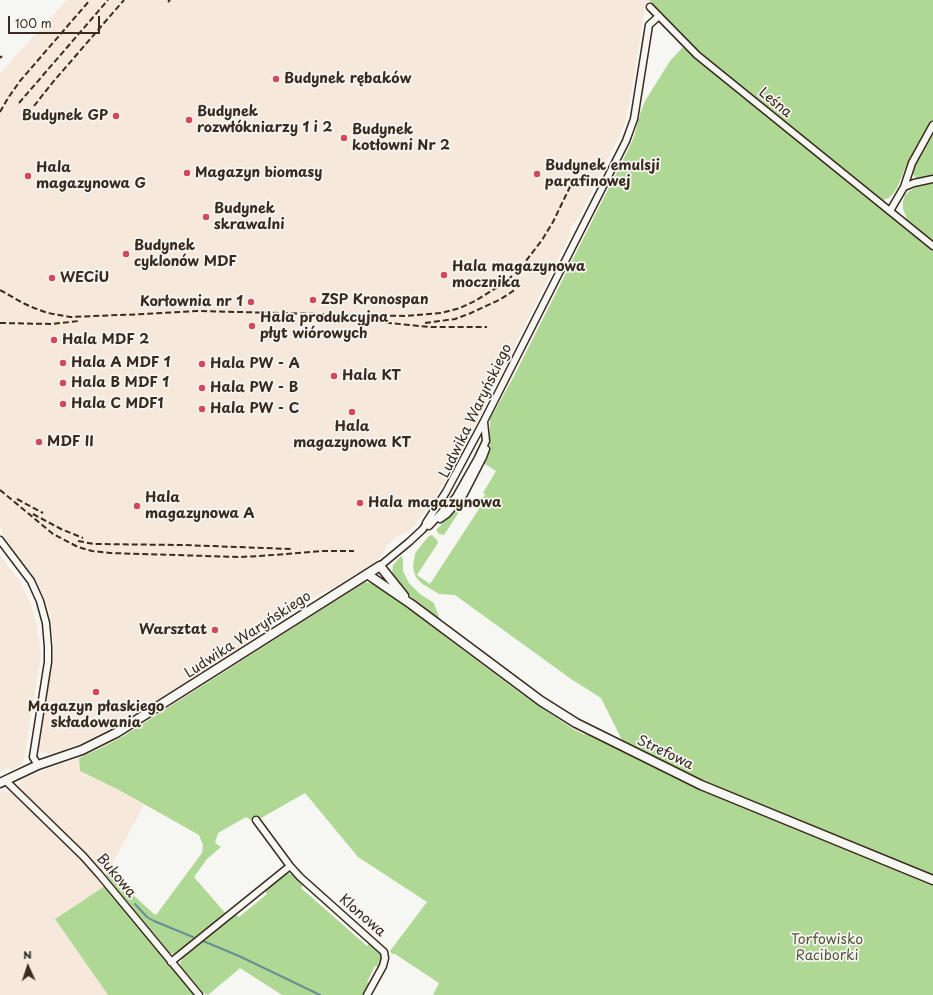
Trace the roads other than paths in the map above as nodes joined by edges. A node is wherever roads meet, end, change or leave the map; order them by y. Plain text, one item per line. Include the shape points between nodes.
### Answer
1 (650, 7) dead end
2 (659, 16) junction
3 (933, 125) edge
4 (933, 179) edge
5 (904, 187) junction
6 (890, 211) junction
7 (933, 246) edge
8 (484, 421) junction
9 (426, 526) junction
10 (0, 540) edge
11 (380, 566) junction
12 (367, 574) junction
13 (411, 604) junction
14 (38, 765) junction
15 (3, 782) edge
16 (256, 820) dead end
17 (290, 866) junction
18 (933, 880) edge
19 (171, 962) junction
20 (199, 995) edge
21 (368, 995) edge

1 - 2 street, Leśna
2 - 6 street, Leśna via 697,55
2 - 8 street, Ludwika Waryńskiego via 649,25 635,112 626,141
3 - 5 street via 912,163
4 - 5 street
5 - 6 street
6 - 7 street, Leśna
8 - 9 street, Ludwika Waryńskiego via 458,480
8 - 9 street via 486,442 460,492
9 - 11 street, Ludwika Waryńskiego
10 - 14 street via 31,581 46,623 48,662 33,757
11 - 12 street, Ludwika Waryńskiego
11 - 13 street, Strefowa
12 - 13 street, Strefowa
12 - 14 street, Ludwika Waryńskiego via 116,733 82,750
13 - 18 street, Strefowa via 576,724 701,785
14 - 15 street, Ludwika Waryńskiego
15 - 19 street, Bukowa via 95,870
16 - 17 street, Klonowa
17 - 19 street
17 - 21 street, Klonowa via 384,952 385,961
19 - 20 street, Bukowa

